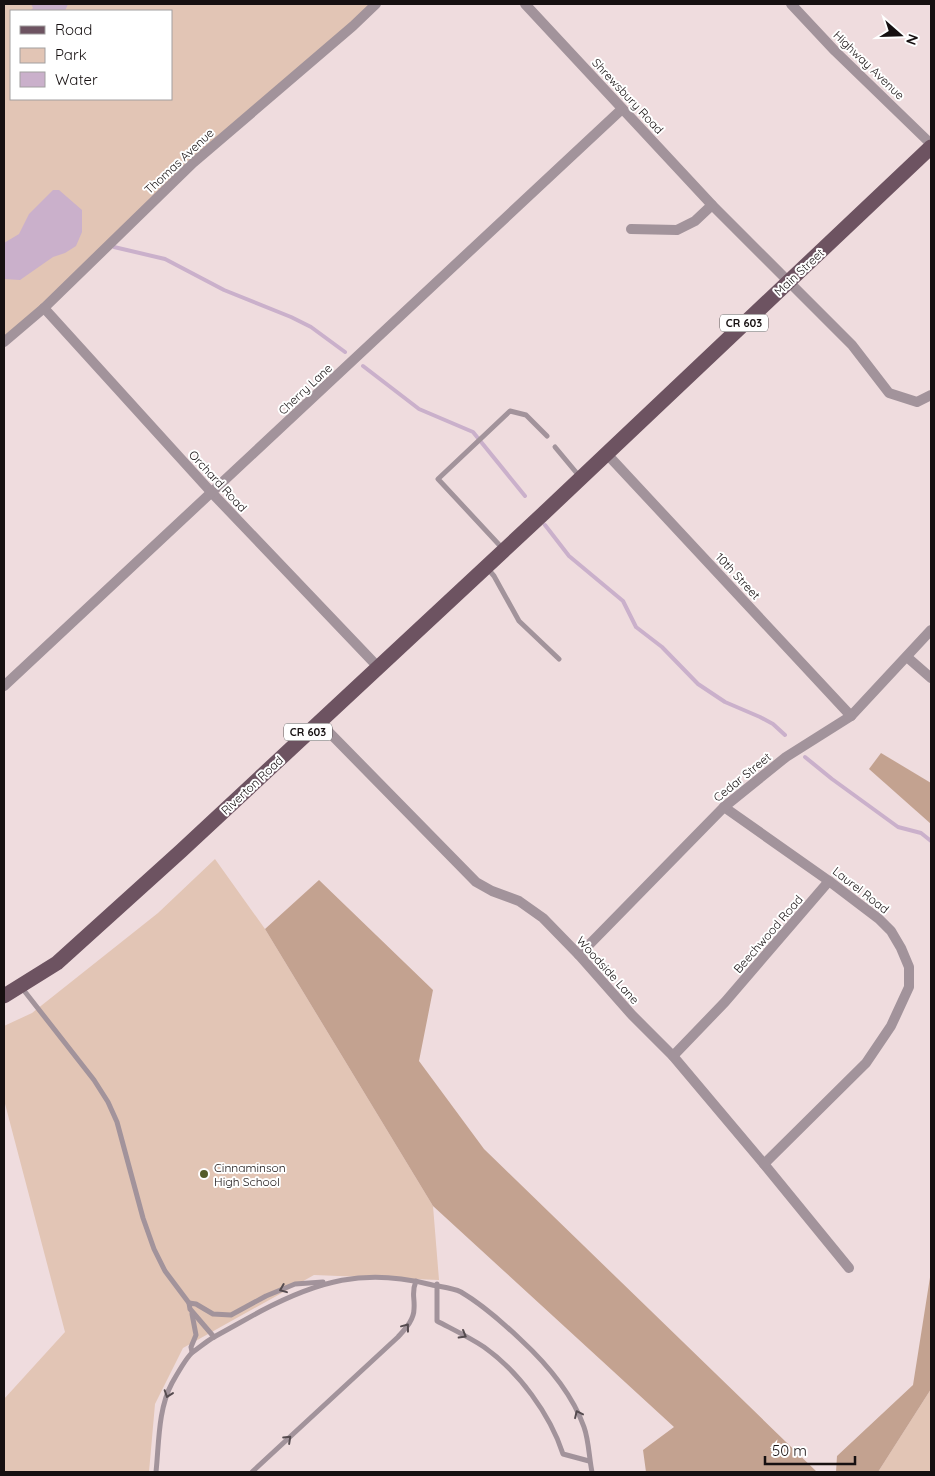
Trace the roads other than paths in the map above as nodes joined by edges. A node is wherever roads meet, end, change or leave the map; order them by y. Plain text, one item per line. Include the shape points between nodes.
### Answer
1 (376, 4) edge
2 (525, 4) edge
3 (791, 4) edge
4 (622, 109) junction
5 (931, 145) edge
6 (712, 205) junction
7 (632, 229) dead end
8 (789, 281) junction
9 (44, 308) junction
10 (4, 342) edge
11 (931, 395) edge
12 (547, 436) dead end
13 (555, 446) dead end
14 (606, 453) junction
15 (580, 478) junction
16 (212, 493) junction
17 (557, 500) joint
18 (504, 550) junction
19 (486, 567) junction
20 (931, 630) edge
21 (907, 657) junction
22 (559, 659) dead end
23 (378, 667) junction
24 (931, 678) edge
25 (4, 686) edge
26 (852, 716) junction
27 (319, 722) junction
28 (724, 807) junction
29 (829, 881) junction
30 (579, 954) junction
31 (20, 985) junction
32 (4, 996) edge
33 (673, 1056) junction
34 (764, 1164) junction
35 (849, 1268) dead end
36 (416, 1280) junction
37 (331, 1282) junction
38 (437, 1284) junction
39 (190, 1306) junction
40 (214, 1337) junction
41 (192, 1352) junction
42 (589, 1461) junction
43 (156, 1472) edge
44 (252, 1472) edge
45 (592, 1472) edge

1 - 9 street, Thomas Avenue via 192,163
2 - 4 street, Shrewsbury Road
3 - 5 street, Highway Avenue
4 - 6 street, Shrewsbury Road
4 - 16 street, Cherry Lane
5 - 8 main road, Main Street / CR 603
6 - 7 street via 695,221 677,230
6 - 8 street, Shrewsbury Road
8 - 11 street, Shrewsbury Road via 852,345 889,393 917,402
8 - 14 main road, Main Street / CR 603
9 - 10 street, Thomas Avenue
9 - 16 street, Orchard Road
12 - 18 lane via 526,415 510,410 438,479
13 - 15 lane
14 - 15 main road, Main Street / CR 603
14 - 26 street, 10th Street
15 - 17 main road, Main Street / CR 603
16 - 23 street, Orchard Road
16 - 25 street, Cherry Lane
17 - 18 main road, Riverton Road / CR 603
18 - 19 main road, Riverton Road / CR 603
19 - 22 lane via 519,621
19 - 23 main road, Riverton Road / CR 603
20 - 21 street, Cedar Street
21 - 24 street
21 - 26 street, Cedar Street
23 - 27 main road, Riverton Road / CR 603
26 - 28 street, Cedar Street via 786,757
27 - 30 street, Woodside Lane via 476,882 519,901 543,918
27 - 31 main road, Riverton Road / CR 603 via 57,963
28 - 29 street, Laurel Road
28 - 30 street, Cedar Street
29 - 33 street, Beechwood Road via 725,1002
29 - 34 street, Laurel Road via 891,931 909,967 909,987 891,1026 866,1063
30 - 33 street, Woodside Lane
31 - 32 main road, Riverton Road / CR 603
31 - 39 lane via 108,1102 117,1122 154,1249
33 - 34 street, Woodside Lane
34 - 35 street, Woodside Lane
36 - 37 lane via 369,1276
36 - 38 lane
44 -> 36 lane via 410,1323 414,1306 412,1290
37 -> 39 lane via 295,1284 231,1315 213,1314 196,1304
37 - 40 lane via 268,1308
42 -> 38 lane via 585,1429 570,1397 540,1358 500,1320 460,1291
38 -> 42 lane via 437,1321 484,1347 504,1363 533,1398 558,1437 564,1454
39 - 40 lane
39 - 41 lane via 196,1334
40 - 41 lane
41 -> 43 lane via 168,1392
42 - 45 lane

